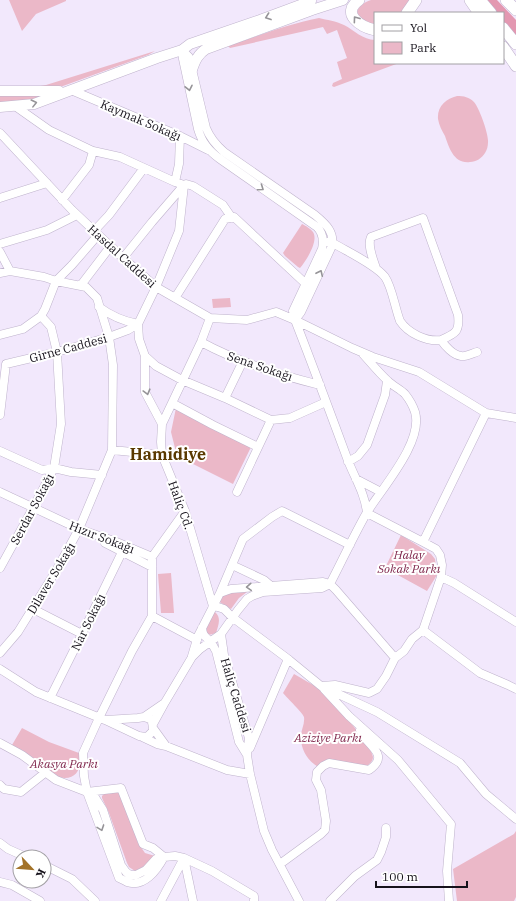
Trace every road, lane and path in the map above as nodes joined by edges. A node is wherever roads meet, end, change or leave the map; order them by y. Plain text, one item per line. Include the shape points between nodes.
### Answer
1 (343, 0) edge
2 (358, 0) edge
3 (416, 0) edge
4 (470, 0) edge
5 (480, 0) edge
6 (506, 0) edge
7 (310, 1) edge
8 (516, 10) edge
9 (408, 12) edge
10 (478, 12) edge
11 (490, 12) edge
12 (504, 29) edge
13 (374, 30) edge
14 (222, 42) junction
15 (516, 44) edge
16 (504, 48) edge
17 (182, 50) junction
18 (516, 66) edge
19 (192, 70) junction
20 (0, 91) edge
21 (69, 91) junction
22 (16, 106) junction
23 (0, 107) edge
24 (0, 133) edge
25 (180, 136) junction
26 (93, 151) junction
27 (210, 151) junction
28 (144, 168) junction
29 (175, 182) junction
30 (47, 183) junction
31 (184, 185) junction
32 (0, 198) edge
33 (62, 200) junction
34 (77, 215) junction
35 (232, 218) junction
36 (96, 233) junction
37 (323, 241) junction
38 (333, 243) junction
39 (0, 244) edge
40 (110, 247) junction
41 (0, 252) edge
42 (123, 258) junction
43 (376, 268) junction
44 (10, 271) junction
45 (0, 273) edge
46 (56, 281) junction
47 (80, 285) junction
48 (309, 286) junction
49 (156, 287) junction
50 (175, 298) junction
51 (99, 307) junction
52 (41, 316) junction
53 (210, 318) junction
54 (295, 320) junction
55 (138, 324) junction
56 (0, 335) edge
57 (109, 337) junction
58 (441, 340) junction
59 (201, 342) junction
60 (57, 352) junction
61 (361, 352) junction
62 (477, 352) dead end
63 (145, 356) junction
64 (243, 361) junction
65 (3, 365) edge
66 (182, 380) junction
67 (387, 381) junction
68 (320, 385) junction
69 (225, 398) junction
70 (326, 402) junction
71 (172, 403) junction
72 (486, 413) junction
73 (0, 415) edge
74 (516, 418) edge
75 (271, 420) junction
76 (162, 424) junction
77 (258, 447) junction
78 (112, 450) junction
79 (0, 451) edge
80 (162, 455) junction
81 (348, 462) junction
82 (54, 468) junction
83 (102, 475) junction
84 (356, 479) junction
85 (0, 492) edge
86 (237, 492) dead end
87 (381, 492) junction
88 (33, 508) junction
89 (185, 511) junction
90 (367, 513) junction
91 (79, 529) junction
92 (423, 542) junction
93 (350, 545) junction
94 (123, 548) junction
95 (152, 558) junction
96 (232, 565) junction
97 (152, 567) junction
98 (0, 568) edge
99 (441, 577) junction
100 (330, 584) junction
101 (271, 586) junction
102 (220, 593) junction
103 (213, 606) junction
104 (33, 609) junction
105 (152, 616) junction
106 (232, 617) junction
107 (516, 622) edge
108 (202, 628) junction
109 (423, 630) junction
110 (82, 634) junction
111 (221, 634) junction
112 (197, 640) junction
113 (211, 642) junction
114 (0, 653) edge
115 (192, 657) junction
116 (395, 658) junction
117 (288, 659) junction
118 (0, 669) edge
119 (321, 686) junction
120 (516, 689) edge
121 (50, 698) junction
122 (164, 704) junction
123 (141, 717) junction
124 (102, 719) junction
125 (358, 724) junction
126 (153, 726) junction
127 (140, 736) junction
128 (0, 743) edge
129 (166, 746) junction
130 (247, 755) junction
131 (46, 772) junction
132 (250, 774) junction
133 (0, 785) edge
134 (87, 792) junction
135 (516, 819) edge
136 (386, 828) dead end
137 (0, 843) edge
138 (12, 851) edge
139 (164, 858) junction
140 (184, 858) junction
141 (280, 864) junction
142 (52, 870) edge
143 (0, 882) edge
144 (40, 901) edge
145 (95, 901) edge
146 (161, 901) edge
147 (193, 901) edge
148 (254, 901) edge
149 (300, 901) edge
150 (330, 901) edge
151 (449, 901) edge

1 - 14 main road
13 -> 2 highway via 361,25 352,16 354,3
3 - 9 highway
4 - 10 highway
5 - 11 highway
6 - 8 highway
7 -> 17 main road via 190,44
12 - 15 highway
14 - 17 main road via 188,51
14 - 19 main road via 202,52
16 - 18 highway
17 - 19 street via 189,57
17 - 21 main road
17 -> 27 street via 200,137
19 - 38 street via 206,128 215,144 323,222 331,232
20 - 21 main road
22 -> 21 main road via 34,104
21 - 25 street, Kaymak Sokağı
22 - 23 main road
22 - 26 street via 49,130
24 - 30 street, Hasdal Caddesi
25 - 27 street, Kaymak Sokağı
25 - 29 street via 179,164
26 - 28 street via 120,157
26 - 33 street via 89,165
27 -> 37 street via 317,227
28 - 29 street
28 - 36 street
29 - 31 street
30 - 32 street
30 - 33 street, Hasdal Caddesi
31 - 35 street via 193,186 223,205
31 - 42 street
31 - 49 street via 179,231
33 - 34 street, Hasdal Caddesi
34 - 36 street, Hasdal Caddesi
34 - 39 street via 47,230
35 - 48 street via 234,217
35 - 50 street via 225,219
36 - 40 street, Hasdal Caddesi
36 - 46 street via 72,265
37 - 38 street
37 - 48 street
38 - 43 street
48 -> 38 street
40 - 42 street, Hasdal Caddesi
40 - 47 street
41 - 44 street
42 - 49 street, Hasdal Caddesi
43 - 58 street via 389,284 403,326 429,340
43 - 58 street via 369,245 371,237 423,218 458,315 457,330
44 - 45 street
44 - 46 street
46 - 47 street
46 - 52 street
47 - 51 street via 86,287 96,298
48 - 54 street via 301,312
49 - 50 street, Hasdal Caddesi
49 - 55 street
50 - 53 street, Hasdal Caddesi
51 - 55 street via 123,321
51 - 57 street, Dilaver Sokağı
52 - 56 street via 23,330
52 - 60 street, Serdar Sokağı via 51,327
53 - 54 street, Hasdal Caddesi via 247,320 276,312
53 - 59 street, Haliç Cd.
54 - 61 street, Hasdal Caddesi
54 - 68 street
55 - 57 street, Girne Caddesi
55 - 63 street via 139,339
57 - 60 street, Girne Caddesi
57 - 78 street, Dilaver Sokağı via 113,365
58 - 62 street via 460,356
59 - 64 street, Sena Sokağı
59 - 66 street, Haliç Cd.
60 - 65 street, Girne Caddesi
60 - 82 street, Serdar Sokağı via 62,424
61 - 67 street
61 - 72 street, Hasdal Caddesi via 419,372
63 - 66 street via 156,366
63 -> 76 street via 145,392
64 - 68 street, Sena Sokağı via 290,378
64 - 69 street
65 - 73 street, Girne Caddesi
66 - 69 street
66 - 71 street, Haliç Cd.
67 - 81 street via 385,395 367,445 358,456
67 - 87 street via 404,393 411,403 417,422 411,444
68 - 70 street
69 - 75 street
70 - 75 street via 290,418
70 - 81 street
71 - 76 street, Haliç Cd.
71 - 77 street
72 - 74 street
72 - 92 street
75 - 77 street
76 - 80 street, Haliç Cd.
77 - 86 street
78 - 80 street
78 - 83 street, Dilaver Sokağı
79 - 82 street via 42,470
80 - 89 street, Haliç Cd.
81 - 84 street
82 - 83 street
82 - 88 street, Serdar Sokağı
83 - 91 street, Dilaver Sokağı
84 - 87 street
84 - 90 street via 364,495
85 - 88 street, Hızır Sokağı
87 - 90 street
88 - 91 street, Hızır Sokağı
88 - 98 street, Serdar Sokağı
89 - 95 street
89 - 103 street, Haliç Cd.
90 - 92 street
90 - 93 street
91 - 94 street, Hızır Sokağı
91 - 104 street, Dilaver Sokağı
92 - 99 street via 436,549 440,555
93 - 96 street via 282,511 244,539
93 - 100 street
94 - 95 street, Hızır Sokağı
94 - 97 street
94 - 110 street, Nar Sokağı
95 - 97 street
96 - 101 street
96 - 102 street
97 - 105 street
99 - 107 street
99 - 109 street
100 - 101 street via 323,582
100 - 106 street via 322,588 263,592 247,599
100 - 116 street
101 -> 102 street via 231,588
102 - 103 street
103 - 106 street via 224,609
103 - 108 street
104 - 110 street
104 - 114 street, Dilaver Sokağı
105 - 112 street
105 - 124 street via 132,651
106 - 111 street
106 - 117 street
108 - 112 street
108 - 113 street, Haliç Caddesi via 204,637
109 - 116 street
109 - 120 street via 480,674
110 - 121 street, Nar Sokağı
111 - 113 street
111 - 130 street, Haliç Caddesi via 224,654 249,738
112 - 115 street
113 - 115 street
113 - 130 street, Haliç Caddesi via 218,658 239,742
115 - 122 street
116 - 119 street via 377,689 369,693 335,685
117 - 119 street
117 - 130 street
118 - 121 street
119 - 125 street
119 - 135 street via 377,712 460,763 486,794
121 - 124 street
122 - 123 street
122 - 126 street
123 - 124 street
123 - 126 street via 150,719
123 - 127 street via 133,726 134,732
124 - 127 street
124 - 134 street via 83,753
125 - 141 street via 361,734 376,750 378,758 375,766 369,770 329,763 317,772 316,780 321,790 326,821 325,830
125 - 151 street via 398,760 450,824 447,871
126 - 127 street via 153,731 148,736
126 - 129 street
127 - 129 street
128 - 131 street
129 - 132 street via 227,770
130 - 132 street
131 - 133 street via 21,792 4,789
131 - 134 street via 56,780
132 - 141 street via 264,832
134 - 139 street via 121,788 143,844 153,848
134 - 139 street via 94,796 103,810 121,865 126,872 136,875 146,870 156,859
136 - 150 street via 386,838 377,860 355,876
137 - 138 street
139 - 140 street
140 - 146 street
140 - 147 street
140 - 148 street via 254,896
141 - 149 street
142 - 145 street via 72,879
143 - 144 street via 12,885

